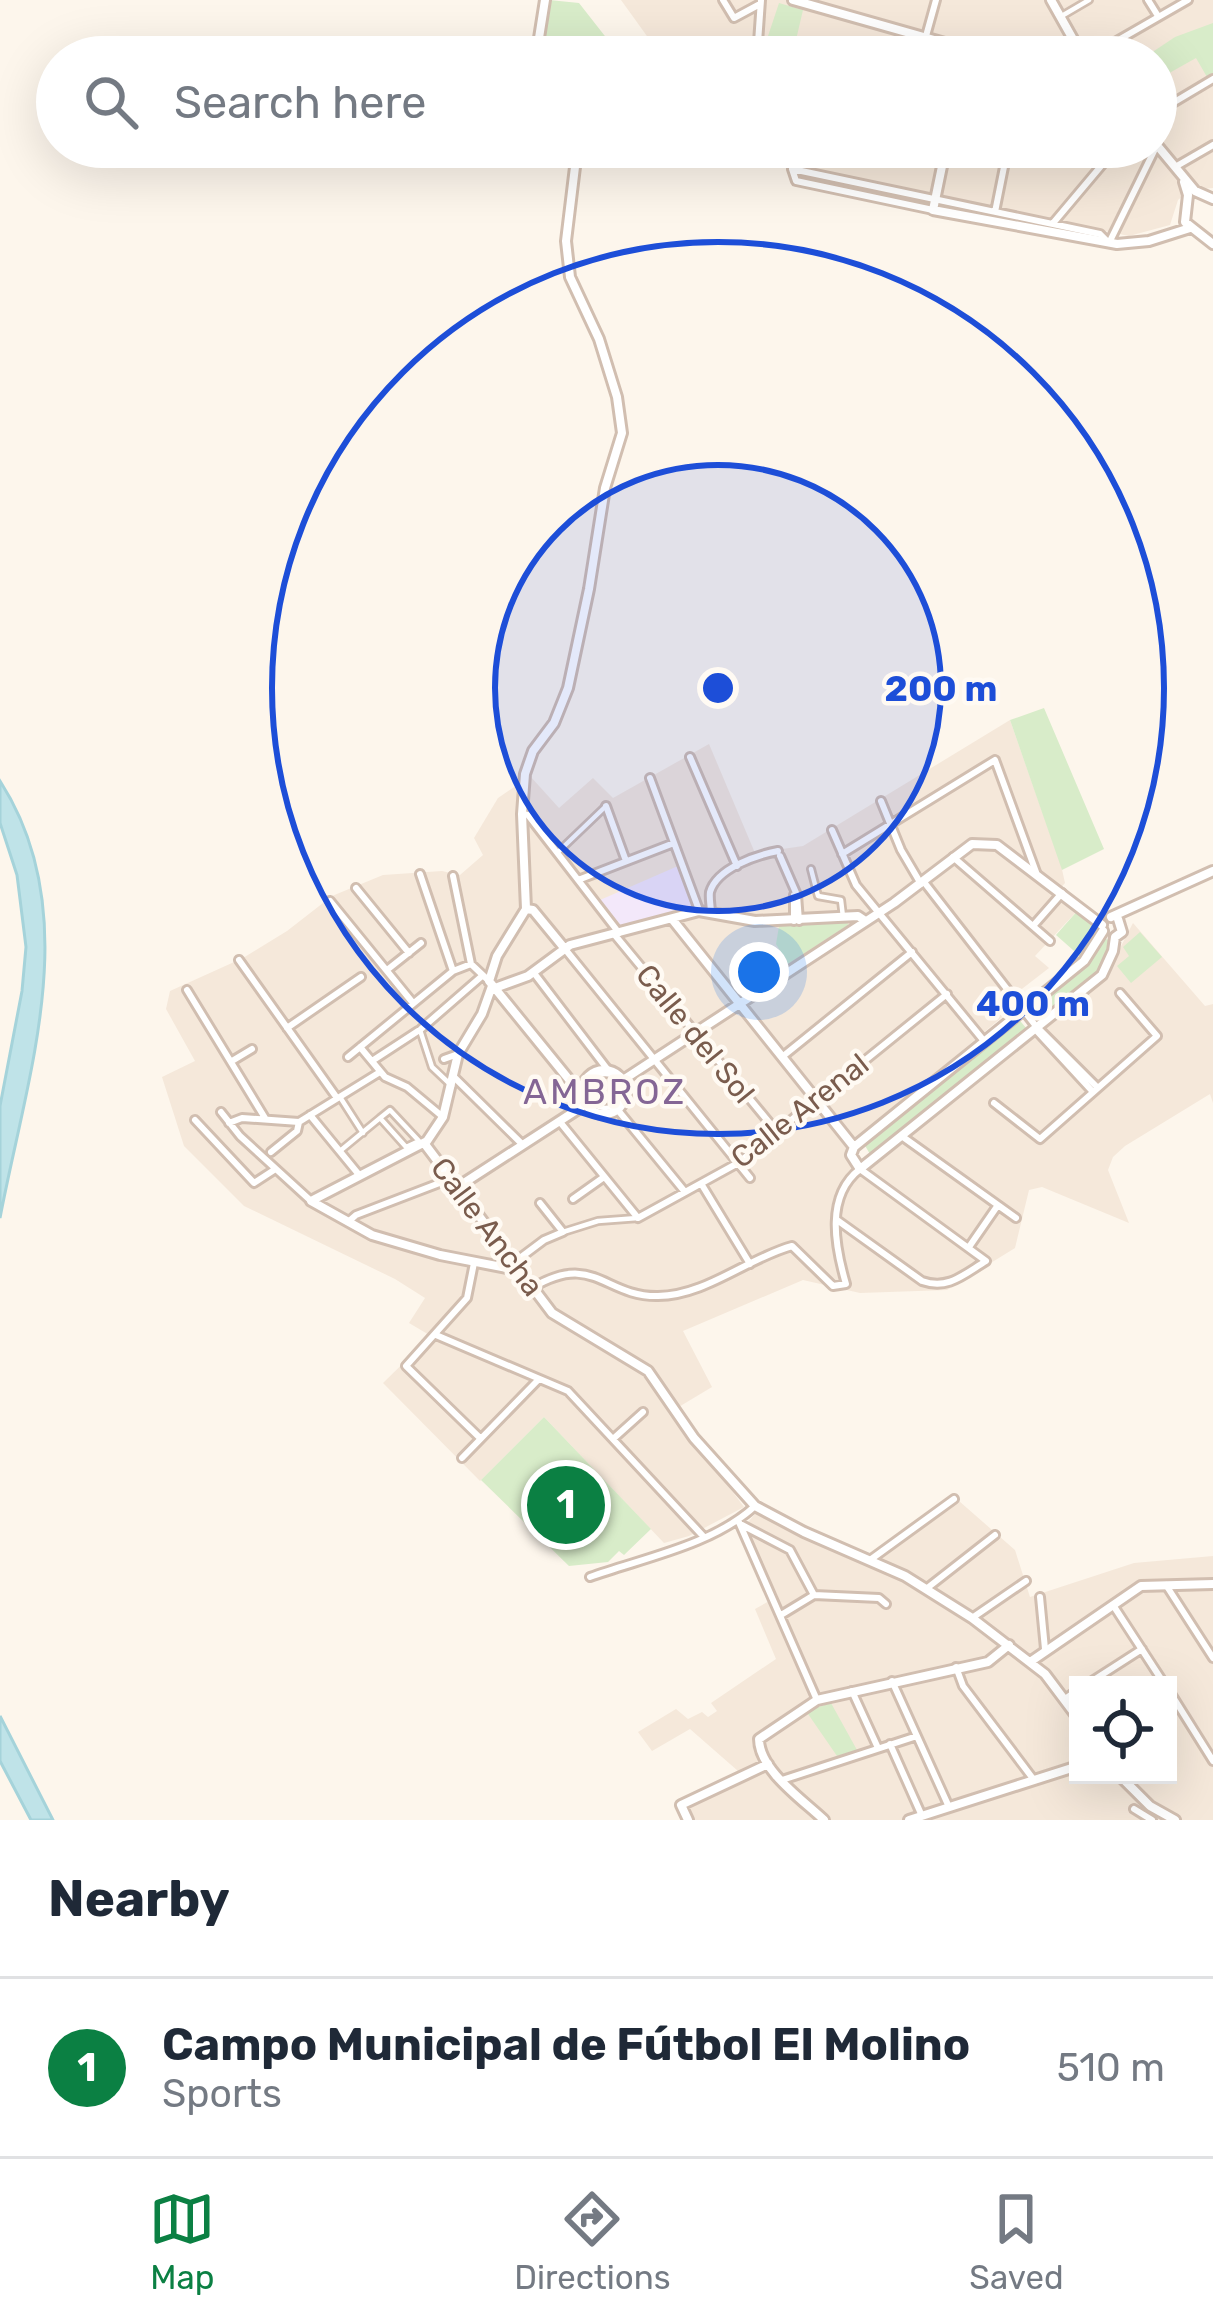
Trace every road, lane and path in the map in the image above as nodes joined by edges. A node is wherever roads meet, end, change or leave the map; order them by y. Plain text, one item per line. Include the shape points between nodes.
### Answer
1 (544, 0) edge
2 (723, 0) edge
3 (793, 0) edge
4 (936, 0) edge
5 (1051, 0) edge
6 (1089, 0) edge
7 (1148, 0) edge
8 (1188, 0) edge
9 (761, 2) edge
10 (1158, 16) junction
11 (1060, 17) junction
12 (539, 36) edge
13 (759, 36) edge
14 (926, 36) joint
15 (1072, 36) edge
16 (1123, 36) edge
17 (1213, 80) edge
18 (1177, 101) edge
19 (1213, 145) edge
20 (1177, 166) edge
21 (575, 168) edge
22 (942, 168) edge
23 (1003, 168) edge
24 (1101, 168) edge
25 (1145, 168) edge
26 (1176, 168) edge
27 (1184, 180) junction
28 (1201, 195) junction
29 (1213, 199) edge
30 (1187, 203) junction
31 (934, 205) junction
32 (994, 217) junction
33 (1184, 218) junction
34 (1190, 228) junction
35 (1213, 228) edge
36 (1053, 229) junction
37 (1202, 232) junction
38 (1170, 233) junction
39 (1108, 243) junction
40 (1213, 244) edge
41 (689, 757) dead end
42 (650, 778) dead end
43 (881, 801) dead end
44 (606, 806) joint
45 (522, 814) junction
46 (890, 825) junction
47 (832, 830) dead end
48 (674, 843) junction
49 (557, 853) junction
50 (842, 854) junction
51 (953, 857) junction
52 (626, 861) junction
53 (737, 866) junction
54 (812, 869) dead end
55 (1213, 871) edge
56 (1036, 872) junction
57 (421, 874) dead end
58 (453, 876) dead end
59 (578, 880) junction
60 (923, 883) junction
61 (356, 888) dead end
62 (1062, 892) junction
63 (330, 901) dead end
64 (526, 909) junction
65 (699, 910) junction
66 (878, 912) junction
67 (711, 913) junction
68 (843, 917) junction
69 (672, 919) junction
70 (864, 920) junction
71 (1111, 920) junction
72 (797, 921) junction
73 (1033, 926) junction
74 (617, 933) junction
75 (1115, 937) junction
76 (1050, 941) dead end
77 (421, 943) dead end
78 (565, 949) junction
79 (912, 952) junction
80 (409, 953) junction
81 (239, 960) dead end
82 (472, 964) junction
83 (387, 970) junction
84 (453, 970) junction
85 (534, 973) junction
86 (361, 977) dead end
87 (490, 983) junction
88 (187, 990) dead end
89 (1120, 993) dead end
90 (947, 994) junction
91 (413, 1003) junction
92 (739, 1003) junction
93 (1022, 1010) junction
94 (1036, 1025) junction
95 (287, 1028) junction
96 (420, 1030) junction
97 (694, 1033) junction
98 (984, 1041) junction
99 (360, 1047) junction
100 (252, 1049) dead end
101 (458, 1054) junction
102 (349, 1057) dead end
103 (782, 1057) junction
104 (444, 1059) joint
105 (232, 1060) junction
106 (654, 1060) junction
107 (373, 1061) junction
108 (432, 1067) junction
109 (608, 1070) junction
110 (380, 1072) junction
111 (623, 1080) junction
112 (453, 1082) junction
113 (583, 1087) junction
114 (1096, 1090) junction
115 (339, 1098) junction
116 (816, 1100) junction
117 (994, 1103) dead end
118 (591, 1105) junction
119 (617, 1109) junction
120 (220, 1112) dead end
121 (310, 1115) junction
122 (443, 1117) junction
123 (265, 1118) junction
124 (380, 1118) junction
125 (195, 1120) dead end
126 (559, 1121) junction
127 (299, 1122) junction
128 (229, 1123) junction
129 (777, 1132) junction
130 (363, 1133) junction
131 (903, 1137) junction
132 (424, 1143) junction
133 (523, 1145) junction
134 (855, 1146) junction
135 (340, 1151) junction
136 (271, 1152) dead end
137 (870, 1162) junction
138 (738, 1163) junction
139 (860, 1169) junction
140 (274, 1170) junction
141 (360, 1176) junction
142 (604, 1177) junction
143 (750, 1178) dead end
144 (453, 1184) junction
145 (702, 1184) junction
146 (685, 1192) junction
147 (573, 1199) dead end
148 (311, 1201) junction
149 (540, 1203) dead end
150 (998, 1205) junction
151 (638, 1218) junction
152 (1016, 1218) dead end
153 (837, 1220) junction
154 (348, 1222) junction
155 (562, 1232) junction
156 (968, 1248) junction
157 (474, 1262) junction
158 (749, 1264) junction
159 (515, 1267) junction
160 (532, 1288) junction
161 (436, 1335) junction
162 (539, 1379) junction
163 (643, 1412) dead end
164 (481, 1438) junction
165 (613, 1439) junction
166 (462, 1458) dead end
167 (954, 1499) dead end
168 (754, 1506) junction
169 (741, 1527) junction
170 (995, 1535) dead end
171 (703, 1537) junction
172 (870, 1560) junction
173 (590, 1577) dead end
174 (1026, 1581) dead end
175 (1213, 1584) edge
176 (1166, 1585) junction
177 (926, 1589) junction
178 (814, 1595) junction
179 (1040, 1597) dead end
180 (886, 1604) dead end
181 (1113, 1605) junction
182 (779, 1616) junction
183 (972, 1618) junction
184 (1009, 1645) junction
185 (1045, 1649) junction
186 (1142, 1649) junction
187 (1213, 1658) edge
188 (1030, 1662) junction
189 (956, 1667) junction
190 (1100, 1676) edge
191 (1159, 1676) edge
192 (892, 1682) junction
193 (852, 1691) junction
194 (1069, 1696) edge
195 (1065, 1699) junction
196 (817, 1700) junction
197 (1177, 1704) edge
198 (1069, 1705) edge
199 (1213, 1732) edge
200 (917, 1736) junction
201 (1201, 1740) junction
202 (890, 1744) junction
203 (878, 1748) junction
204 (1213, 1761) edge
205 (768, 1764) junction
206 (1069, 1769) edge
207 (782, 1780) junction
208 (1034, 1780) junction
209 (1128, 1784) edge
210 (949, 1808) junction
211 (1134, 1809) dead end
212 (922, 1816) junction
213 (1169, 1819) edge
214 (688, 1820) edge
215 (824, 1820) edge
216 (909, 1820) edge
217 (1152, 1820) edge

1 - 12 street
2 - 9 street via 734,18
3 - 14 street
4 - 14 street
5 - 11 street
6 - 11 street
7 - 10 street
8 - 10 street
9 - 13 street
10 - 16 street
11 - 15 street
17 - 18 street
19 - 20 street
21 - 45 street via 570,277 598,339 622,433 604,488 568,688 529,762
22 - 31 street
23 - 32 street
24 - 36 street
25 - 39 street
26 - 27 street
27 - 28 street
27 - 30 street
28 - 29 street
28 - 30 street
30 - 33 street
31 - 31 street via 796,182 792,170
31 - 32 street
32 - 36 street
33 - 34 street
33 - 38 street
34 - 37 street
34 - 38 street
35 - 37 street
36 - 39 street
37 - 40 street
38 - 39 street
41 - 53 street
42 - 48 street
43 - 46 street
44 - 49 street
44 - 52 street
45 - 49 street, Calle del Sol
45 - 64 street
46 - 50 street
46 - 56 street via 995,760
46 - 60 street
47 - 50 street
48 - 52 street
48 - 65 street
49 - 59 street, Calle del Sol
50 - 66 street
51 - 56 street via 990,843
51 - 60 street
51 - 73 street
52 - 59 street
53 - 67 street via 710,891
53 - 72 street via 779,853
54 - 68 street via 818,896 841,900
55 - 71 street
56 - 62 street
57 - 84 street
58 - 82 street
59 - 74 street, Calle del Sol
60 - 66 street
60 - 93 street
61 - 80 street
62 - 71 street
62 - 73 street
63 - 83 street
64 - 78 street
64 - 87 street
65 - 67 street
65 - 69 street
66 - 70 street
66 - 79 street
67 - 72 street
68 - 70 street
68 - 72 street
69 - 74 street
69 - 92 street
70 - 92 street
71 - 75 street
71 - 75 street via 1122,928
71 - 93 street via 1084,961
73 - 76 street
74 - 78 street
74 - 97 street, Calle del Sol
75 - 94 street via 1102,975
77 - 80 street
78 - 85 street
78 - 106 street
79 - 90 street
79 - 103 street
80 - 83 street
81 - 95 street
82 - 84 street
82 - 87 street
83 - 91 street
84 - 91 street
85 - 87 street
85 - 109 street
86 - 95 street
87 - 96 street
87 - 101 street
87 - 113 street
88 - 105 street
89 - 114 street via 1156,1036
90 - 98 street
90 - 116 street, Calle Arenal
91 - 99 street
92 - 97 street
92 - 103 street
93 - 94 street
93 - 98 street
94 - 114 street
94 - 131 street
95 - 115 street
96 - 107 street
96 - 108 street
97 - 106 street
97 - 129 street, Calle del Sol
98 - 134 street
99 - 102 street
99 - 107 street
100 - 105 street
101 - 104 street
101 - 112 street
103 - 116 street
104 - 108 street
105 - 123 street
106 - 111 street
106 - 138 street
107 - 110 street
108 - 112 street
109 - 111 street
109 - 113 street via 594,1072
110 - 115 street
110 - 122 street
111 - 119 street
112 - 122 street
112 - 133 street
113 - 118 street
114 - 117 street via 1040,1139
115 - 121 street
115 - 130 street
116 - 129 street, Calle Arenal
116 - 134 street
118 - 118 street via 590,1084 612,1076 619,1099 607,1108
118 - 119 street via 601,1114
118 - 126 street
119 - 146 street
120 - 128 street
121 - 127 street
121 - 135 street
122 - 132 street
123 - 127 street
123 - 128 street
124 - 124 street via 391,1110 419,1141 406,1147
124 - 130 street
125 - 140 street via 254,1183
126 - 133 street
126 - 142 street
127 - 136 street
128 - 140 street
129 - 138 street, Calle Arenal
130 - 135 street
131 - 137 street
131 - 150 street
132 - 141 street
132 - 144 street, Calle Ancha
133 - 144 street
134 - 137 street
134 - 139 street via 850,1155
135 - 141 street
137 - 139 street
138 - 143 street
138 - 145 street, Calle Arenal
139 - 153 street via 843,1184
139 - 156 street
140 - 148 street
141 - 148 street
142 - 147 street
142 - 151 street
144 - 154 street
144 - 159 street, Calle Ancha
145 - 146 street, Calle Arenal
145 - 158 street
146 - 151 street, Calle Arenal
148 - 154 street
149 - 155 street
150 - 152 street
150 - 156 street
151 - 155 street, Calle Arenal
153 - 156 street via 937,1286 986,1261
153 - 158 street via 846,1284 833,1286 792,1246
154 - 157 street
155 - 159 street, Calle Arenal
157 - 159 street
157 - 161 street via 467,1298
158 - 160 street via 666,1296 627,1292 584,1272
159 - 160 street, Calle Ancha
160 - 168 street, Calle Ancha via 552,1312 648,1371
161 - 162 street
161 - 164 street via 406,1366
162 - 164 street
162 - 165 street via 568,1391
163 - 165 street
164 - 166 street
165 - 171 street
167 - 172 street
168 - 169 street
168 - 172 street
169 - 171 street
169 - 178 street via 790,1550
169 - 182 street
170 - 177 street
171 - 173 street
172 - 177 street
174 - 183 street
175 - 176 street
176 - 181 street via 1141,1586
176 - 187 street
177 - 183 street
178 - 180 street
178 - 182 street
179 - 185 street
181 - 185 street
181 - 186 street
182 - 196 street
183 - 184 street
184 - 188 street
184 - 189 street via 988,1662
185 - 188 street
186 - 190 street
186 - 191 street
188 - 195 street
189 - 192 street
189 - 208 street
192 - 193 street
192 - 200 street
193 - 196 street
193 - 203 street
194 - 195 street
195 - 198 street
196 - 205 street via 759,1739
197 - 201 street
199 - 201 street
200 - 202 street
200 - 210 street
201 - 204 street
202 - 203 street
202 - 212 street
203 - 207 street
205 - 207 street
205 - 214 street via 681,1805
206 - 208 street
207 - 215 street
208 - 210 street
209 - 213 street
210 - 212 street
211 - 217 street
212 - 216 street

